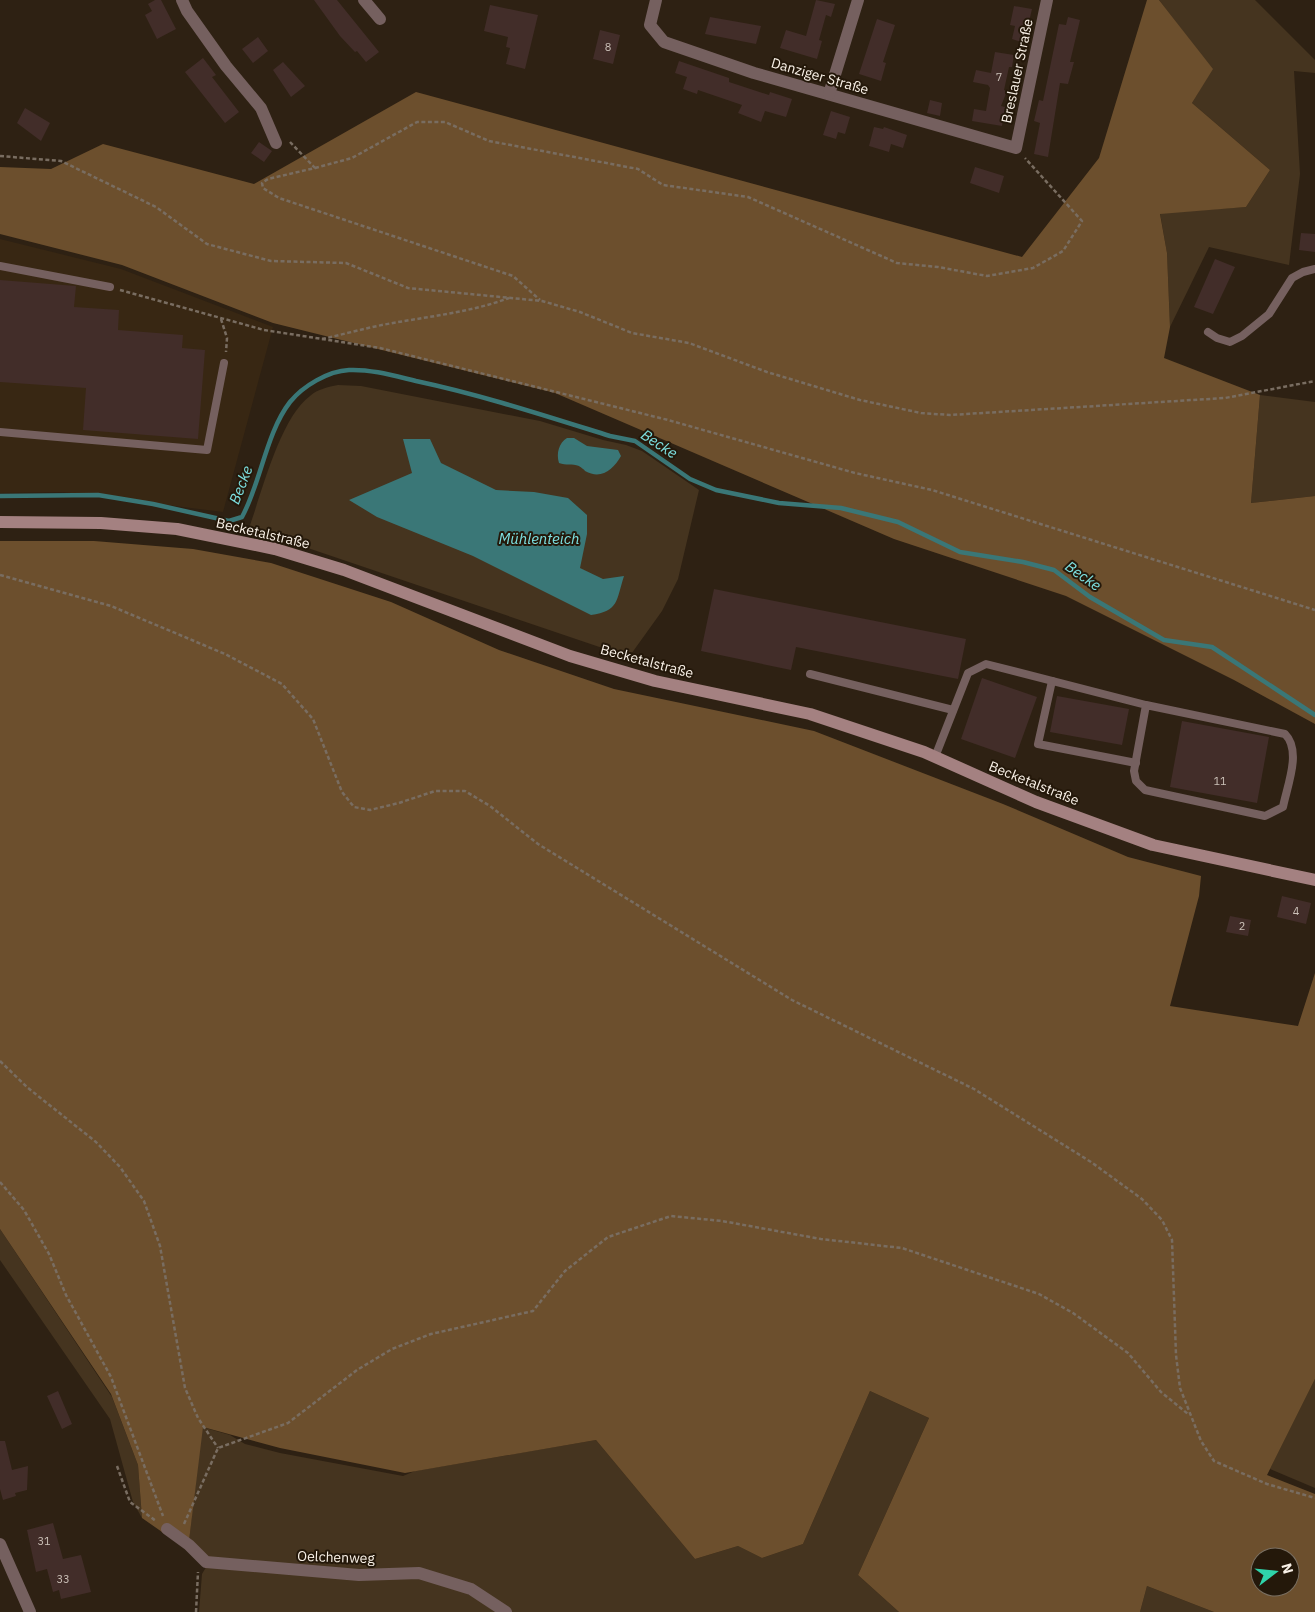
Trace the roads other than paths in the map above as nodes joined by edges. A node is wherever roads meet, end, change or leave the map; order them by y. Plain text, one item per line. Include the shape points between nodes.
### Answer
1 (182, 0) edge
2 (364, 0) edge
3 (656, 0) edge
4 (858, 0) edge
5 (1046, 0) edge
6 (380, 19) dead end
7 (829, 94) junction
8 (276, 144) road end
9 (1016, 148) joint
10 (0, 266) edge
11 (1315, 269) edge
12 (110, 287) road end
13 (1208, 332) dead end
14 (224, 363) road end
15 (0, 432) edge
16 (0, 522) edge
17 (810, 674) dead end
18 (1052, 681) junction
19 (1146, 705) junction
20 (953, 710) junction
21 (935, 757) junction
22 (1136, 763) junction
23 (1315, 880) edge
24 (172, 1533) road end
25 (0, 1544) edge
26 (30, 1612) edge
27 (506, 1612) edge

1 - 8 street via 226,66 261,108
2 - 6 street
3 - 7 street, Danziger Straße via 650,25 664,42 754,73
4 - 7 street
5 - 9 street, Breslauer Straße
7 - 9 street, Danziger Straße
10 - 12 lane
11 - 13 lane via 1292,278 1269,314 1242,336 1230,342
14 - 15 lane via 207,450
16 - 21 main road, Becketalstraße via 101,523 177,529 275,549 344,570 570,656 655,681 810,714
17 - 20 lane
18 - 19 lane
18 - 20 lane via 986,664 968,672
18 - 22 lane via 1038,744
19 - 22 lane
19 - 22 lane via 1284,734 1294,750 1283,807 1265,816 1145,790 1136,781
20 - 21 lane
21 - 23 main road, Becketalstraße via 1036,802 1153,845
24 - 27 street, Oelchenweg via 206,1562 358,1575 419,1573 471,1588
25 - 26 street

